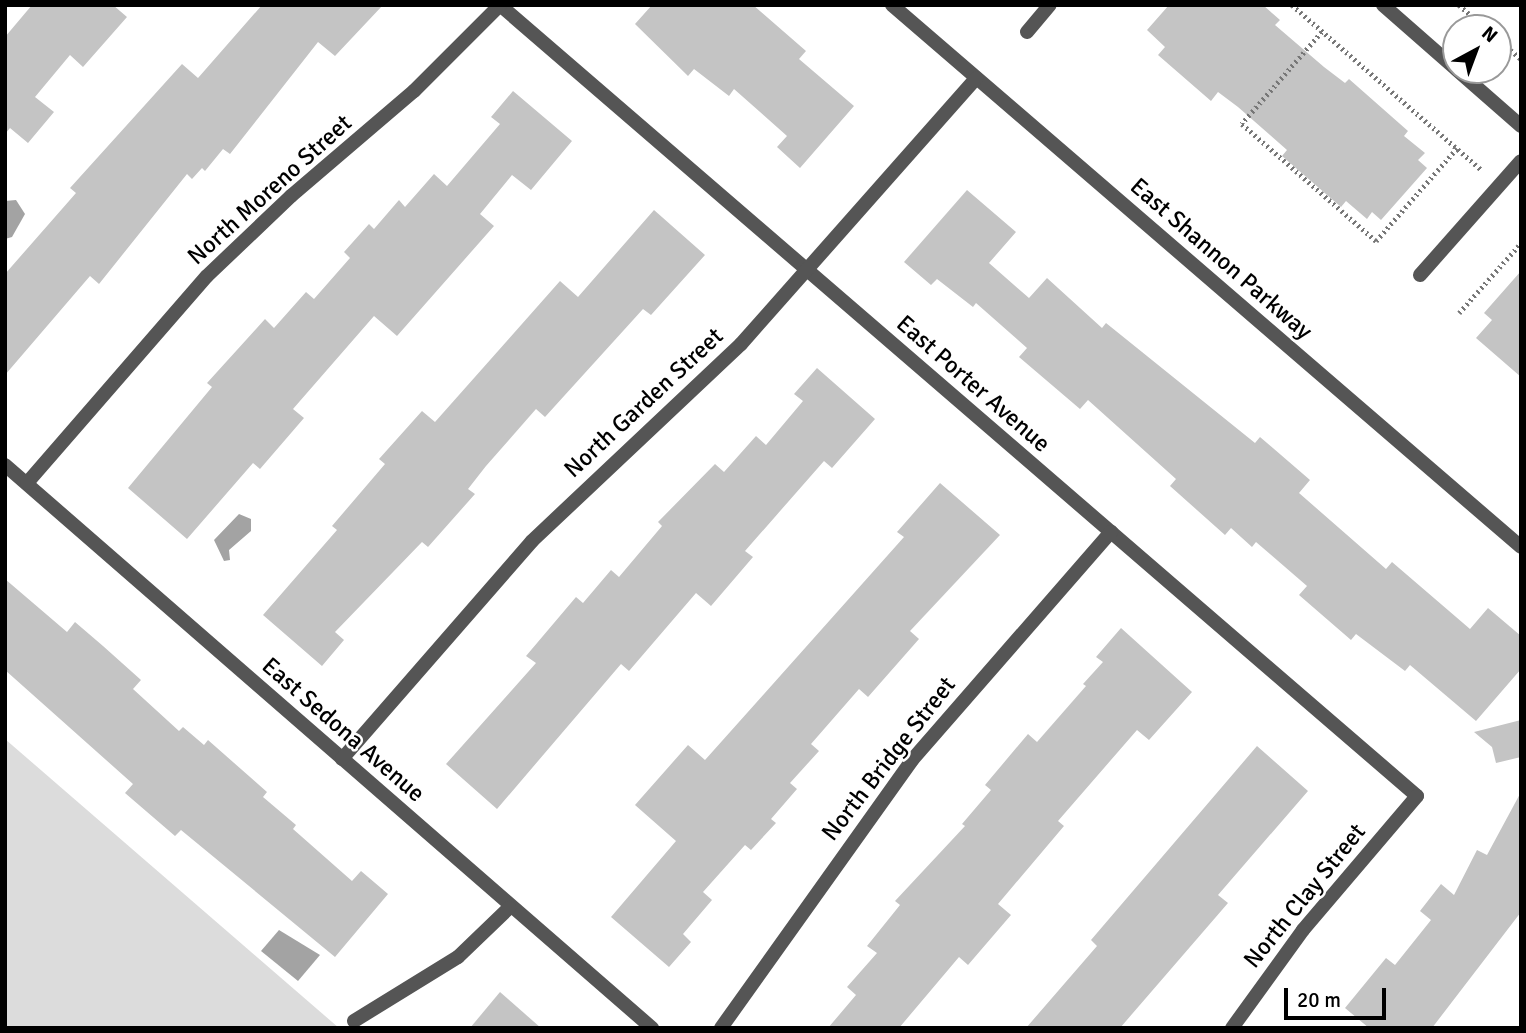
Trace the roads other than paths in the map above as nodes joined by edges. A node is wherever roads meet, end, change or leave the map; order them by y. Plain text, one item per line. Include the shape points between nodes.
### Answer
1 (500, 5) edge
2 (892, 5) edge
3 (1050, 5) edge
4 (1382, 5) edge
5 (1027, 32) dead end
6 (1442, 58) edge
7 (976, 78) junction
8 (1472, 84) edge
9 (1521, 126) edge
10 (1521, 161) edge
11 (808, 272) junction
12 (1420, 275) dead end
13 (5, 465) edge
14 (27, 483) junction
15 (1111, 532) junction
16 (1521, 547) edge
17 (342, 759) junction
18 (1417, 796) joint
19 (509, 908) junction
20 (354, 1021) dead end
21 (652, 1028) edge
22 (720, 1028) edge
23 (1232, 1028) edge

1 - 11 street, East Porter Avenue
1 - 14 street, North Moreno Street via 406,98 217,267
2 - 7 street, East Shannon Parkway
3 - 5 street
4 - 6 street
7 - 11 street, North Garden Street
7 - 16 street, East Shannon Parkway
8 - 9 street
10 - 12 street
11 - 15 street, East Porter Avenue
11 - 17 street, North Garden Street via 682,401 532,541
13 - 14 street, East Sedona Avenue
14 - 17 street, East Sedona Avenue
15 - 18 street, East Porter Avenue
15 - 22 street, North Bridge Street via 912,760
17 - 19 street, East Sedona Avenue
18 - 23 street, North Clay Street via 1303,930
19 - 20 street via 458,957
19 - 21 street, East Sedona Avenue

